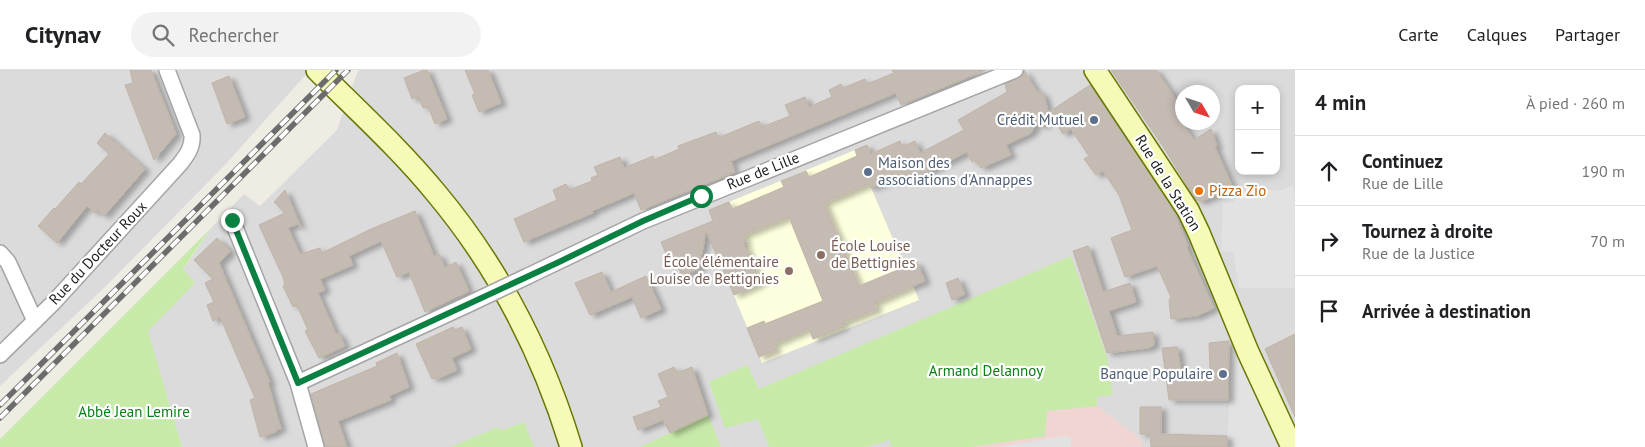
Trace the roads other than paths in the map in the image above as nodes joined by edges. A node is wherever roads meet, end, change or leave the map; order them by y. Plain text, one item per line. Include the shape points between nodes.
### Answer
1 (167, 70) edge
2 (317, 70) edge
3 (1014, 70) edge
4 (1095, 70) edge
5 (232, 220) dead end
6 (0, 253) edge
7 (35, 321) junction
8 (0, 355) edge
9 (298, 383) junction
10 (316, 447) edge
11 (570, 447) edge
12 (1292, 447) edge

1 - 7 street, Rue du Docteur Roux via 192,135 192,146 180,164
2 - 11 main road via 401,154 465,230 501,286 532,344
3 - 9 street, Rue de Lille, bridge via 658,214
4 - 12 main road, Rue de la Station via 1188,210
5 - 9 street
6 - 7 street via 8,262
7 - 8 street, Rue du Docteur Roux
9 - 10 street

